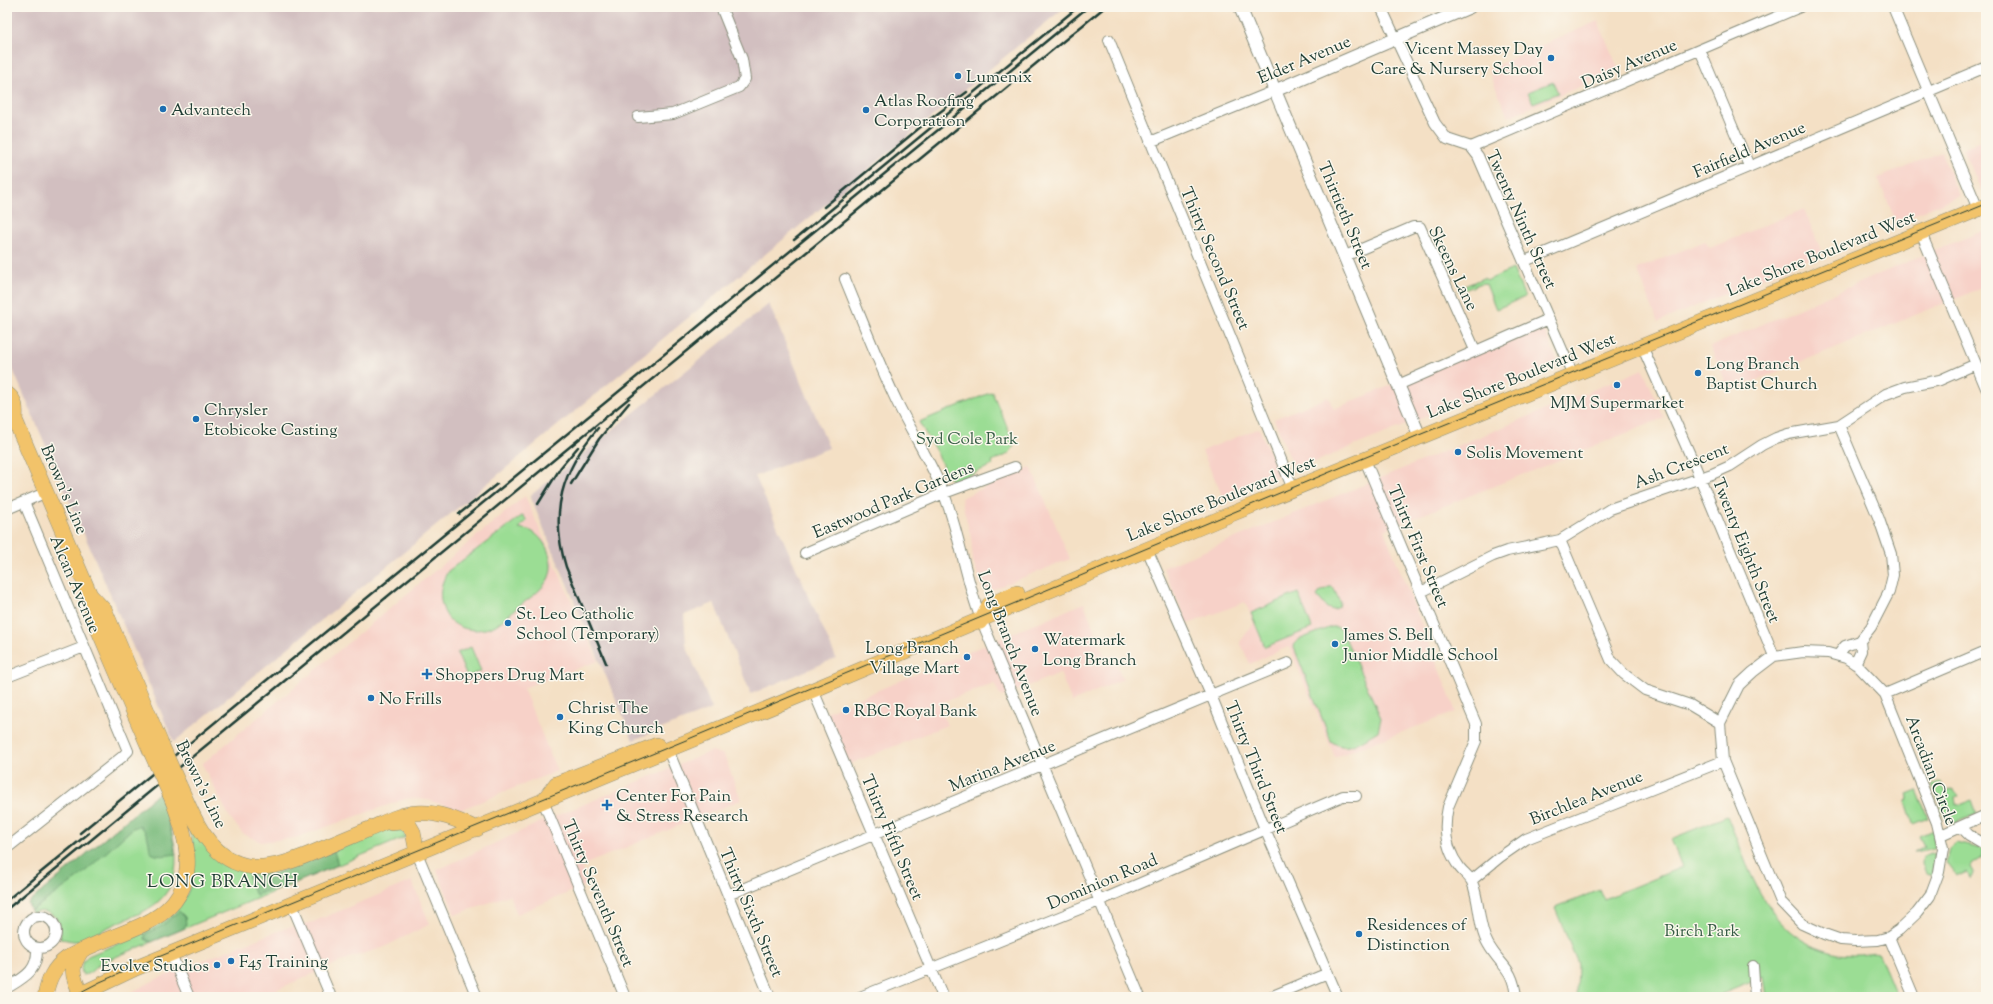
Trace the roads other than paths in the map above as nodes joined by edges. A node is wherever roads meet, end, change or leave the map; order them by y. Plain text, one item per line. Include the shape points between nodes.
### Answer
1 (721, 7) edge
2 (1240, 7) edge
3 (1381, 7) edge
4 (1470, 7) edge
5 (1800, 7) edge
6 (1893, 7) edge
7 (1395, 38) junction
8 (1109, 40) dead end
9 (1700, 50) junction
10 (1986, 67) edge
11 (1274, 90) junction
12 (1928, 91) junction
13 (638, 117) dead end
14 (1150, 142) junction
15 (1471, 147) junction
16 (1749, 166) junction
17 (1982, 208) edge
18 (1921, 233) junction
19 (1345, 256) junction
20 (1525, 261) junction
21 (845, 279) dead end
22 (1549, 319) junction
23 (1642, 346) junction
24 (1475, 350) junction
25 (1976, 364) junction
26 (1573, 375) junction
27 (1398, 384) junction
28 (1986, 388) edge
29 (7, 394) edge
30 (11, 416) edge
31 (1840, 425) junction
32 (1420, 437) junction
33 (1366, 460) junction
34 (1016, 467) dead end
35 (1700, 478) junction
36 (1293, 489) junction
37 (47, 492) junction
38 (944, 493) junction
39 (24, 502) junction
40 (7, 509) edge
41 (1560, 540) junction
42 (1147, 549) junction
43 (805, 553) dead end
44 (1420, 592) junction
45 (981, 619) junction
46 (1860, 641) junction
47 (84, 647) junction
48 (1986, 651) edge
49 (1838, 654) junction
50 (1774, 656) junction
51 (1288, 663) dead end
52 (1855, 664) junction
53 (7, 677) edge
54 (813, 690) junction
55 (1885, 694) junction
56 (1211, 695) junction
57 (1720, 723) junction
58 (674, 747) junction
59 (1722, 761) junction
60 (1043, 766) junction
61 (175, 790) junction
62 (1356, 796) dead end
63 (543, 801) junction
64 (1986, 815) edge
65 (382, 824) junction
66 (1960, 827) junction
67 (477, 829) junction
68 (1265, 829) junction
69 (874, 833) junction
70 (1941, 835) junction
71 (436, 845) junction
72 (1986, 845) edge
73 (7, 848) edge
74 (417, 853) junction
75 (1472, 880) junction
76 (728, 895) junction
77 (1098, 901) junction
78 (292, 905) junction
79 (1889, 937) junction
80 (37, 948) dead end
81 (82, 950) junction
82 (171, 954) junction
83 (1753, 966) dead end
84 (931, 968) junction
85 (1328, 973) junction
86 (7, 988) edge
87 (78, 995) edge
88 (45, 997) edge
89 (189, 997) edge
90 (331, 997) edge
91 (477, 997) edge
92 (625, 997) edge
93 (770, 997) edge
94 (860, 997) edge
95 (943, 997) edge
96 (1140, 997) edge
97 (1270, 997) edge
98 (1338, 997) edge
99 (1516, 997) edge
100 (1755, 997) edge
101 (1914, 997) edge

1 - 13 street via 742,59 745,79 739,87 673,114
2 - 11 street, Thirtieth Street
3 - 7 street, Twenty Ninth Street
4 - 7 street, Elder Avenue
5 - 9 street, Daisy Avenue
6 - 12 street
7 - 11 street, Elder Avenue
7 - 15 street, Twenty Ninth Street via 1434,123 1447,138
8 - 14 street, Thirty Second Street
9 - 15 street, Daisy Avenue
9 - 16 street
10 - 12 street, Fairfield Avenue
11 - 14 street, Elder Avenue
11 - 19 street, Thirtieth Street
12 - 16 street, Fairfield Avenue
12 - 17 street
14 - 36 street, Thirty Second Street
15 - 20 street, Twenty Ninth Street via 1478,156
16 - 20 street, Fairfield Avenue
17 - 18 main road, Lake Shore Boulevard West
18 - 23 main road, Lake Shore Boulevard West
18 - 25 street
19 - 24 street, Skeens Lane via 1413,227 1420,227
19 - 27 street, Thirtieth Street
20 - 22 street, Twenty Ninth Street
21 - 38 street, Long Branch Avenue via 898,403
22 - 24 street
22 - 26 street, Twenty Ninth Street
23 - 26 main road, Lake Shore Boulevard West
23 - 35 street, Twenty Eighth Street
24 - 27 street
25 - 28 street
25 - 31 street, Ash Crescent via 1940,380 1891,391
26 - 32 main road, Lake Shore Boulevard West
27 - 32 street, Thirtieth Street
29 - 30 main road, Brown's Line via 12,398 16,408
30 - 37 main road, Brown's Line
31 - 35 street, Ash Crescent via 1776,438 1730,466
31 - 46 street via 1879,519 1891,554 1893,575 1879,614
32 - 33 main road, Lake Shore Boulevard West
33 - 36 main road, Lake Shore Boulevard West
33 - 44 street, Thirty First Street
34 - 38 street, Eastwood Park Gardens
35 - 41 street, Ash Crescent via 1610,509
35 - 50 street, Twenty Eighth Street
36 - 42 main road, Lake Shore Boulevard West
37 - 39 street
37 - 61 main road, Brown's Line, bridge via 90,595 105,611 156,748
38 - 43 street, Eastwood Park Gardens
38 - 45 street, Long Branch Avenue via 960,541 968,583
39 - 40 street
39 - 47 street, Alcan Avenue
41 - 44 street, Ash Crescent via 1507,551
41 - 57 street via 1611,660 1645,690 1690,705
42 - 45 main road, Lake Shore Boulevard West via 1072,581 1050,580 989,604
42 - 56 street, Thirty Third Street
44 - 75 street, Thirty First Street via 1476,724 1476,741 1448,807 1445,828 1449,849
45 - 54 main road, Lake Shore Boulevard West via 975,633 968,636 912,659 881,661
45 - 60 street, Long Branch Avenue
46 - 49 street via 1845,646
46 - 52 street via 1861,651
47 - 53 street, Alcan Avenue
47 - 73 street via 128,751
48 - 55 street
49 - 50 street, Arcadian Circle via 1816,652
49 - 52 street, Arcadian Circle
50 - 57 street, Arcadian Circle via 1739,685
51 - 56 street, Marina Avenue
52 - 55 street, Arcadian Circle
54 - 58 main road, Lake Shore Boulevard West
54 - 69 street, Thirty Fifth Street
55 - 70 street, Arcadian Circle
56 - 60 street, Marina Avenue
56 - 68 street, Thirty Third Street
57 - 59 street, Arcadian Circle
58 - 63 main road, Lake Shore Boulevard West via 653,745 556,784
58 - 76 street, Thirty Sixth Street
59 - 75 street, Birchlea Avenue via 1526,839
59 - 79 street, Arcadian Circle via 1781,902 1789,913 1807,927 1841,940 1878,940
60 - 69 street, Marina Avenue
60 - 77 street, Long Branch Avenue
61 - 65 main road, Brown's Line via 209,841 224,856 246,866 263,868 288,863
61 - 81 main road, Brown's Line via 188,850 188,869 181,890 169,907 159,915
62 - 68 street, Dominion Road via 1343,796
63 - 67 main road, Lake Shore Boulevard West
63 - 71 main road, Lake Shore Boulevard West via 535,815 528,818 464,844
63 - 92 street, Thirty Seventh Street
64 - 66 street
65 - 67 main road, Brown's Line via 405,815 423,813 448,817
65 - 74 main road, Brown's Line via 407,823 413,832
66 - 70 street
66 - 72 street
67 - 71 main road, Lake Shore Boulevard West
68 - 77 street, Dominion Road
68 - 85 street, Thirty Third Street
69 - 76 street, Marina Avenue
69 - 84 street, Thirty Fifth Street
70 - 79 street, Arcadian Circle via 1941,866 1930,896 1917,913
71 - 74 main road, Lake Shore Boulevard West
74 - 78 main road, Lake Shore Boulevard West
74 - 91 street
75 - 99 street, Thirty First Street via 1488,944 1510,971
76 - 93 street, Thirty Sixth Street
77 - 84 street, Dominion Road
77 - 96 street, Long Branch Avenue
78 - 82 main road, Lake Shore Boulevard West
78 - 90 street
79 - 101 street
80 - 86 street via 37,959 33,968
81 - 87 main road via 73,965
81 - 88 main road, Brown's Line via 56,967 49,979
82 - 87 main road, Lake Shore Boulevard West
82 - 89 street
83 - 100 street
84 - 94 street, Dominion Road
84 - 95 street, Thirty Fifth Street
85 - 97 street
85 - 98 street, Thirty Third Street

